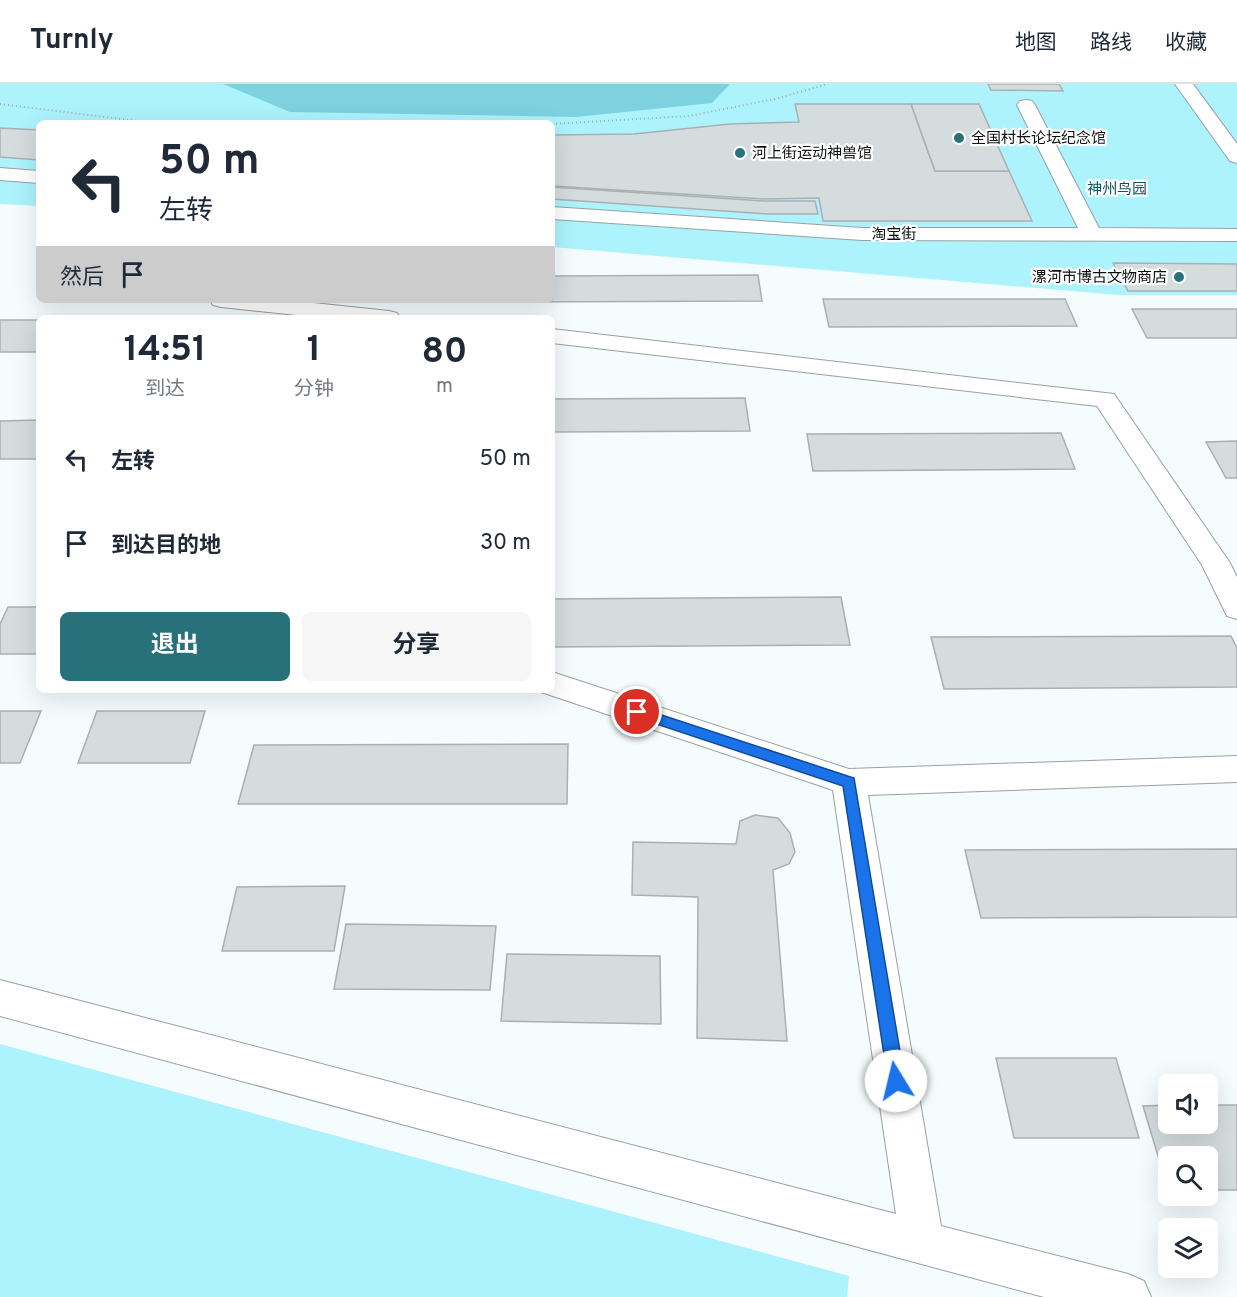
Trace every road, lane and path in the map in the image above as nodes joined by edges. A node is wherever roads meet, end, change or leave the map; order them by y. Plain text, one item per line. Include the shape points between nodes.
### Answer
1 (828, 84) edge
2 (1184, 84) edge
3 (0, 104) edge
4 (1026, 105) dead end
5 (130, 120) edge
6 (555, 124) edge
7 (1237, 157) edge
8 (0, 174) edge
9 (36, 177) edge
10 (555, 213) edge
11 (1091, 234) junction
12 (1237, 235) edge
13 (248, 303) edge
14 (361, 315) edge
15 (555, 336) edge
16 (1227, 564) edge
17 (1237, 609) edge
18 (555, 685) edge
19 (1237, 770) edge
20 (849, 782) junction
21 (0, 998) edge
22 (922, 1242) junction
23 (1128, 1297) edge

1 - 6 path via 689,116
2 - 7 street
3 - 5 path
4 - 11 street
8 - 9 street
10 - 11 street, 淘宝街 via 862,234
11 - 12 street, 淘宝街
13 - 14 street
15 - 16 street via 1106,399
16 - 17 street
18 - 20 street
19 - 20 street
20 - 22 street
21 - 22 street
22 - 23 street

